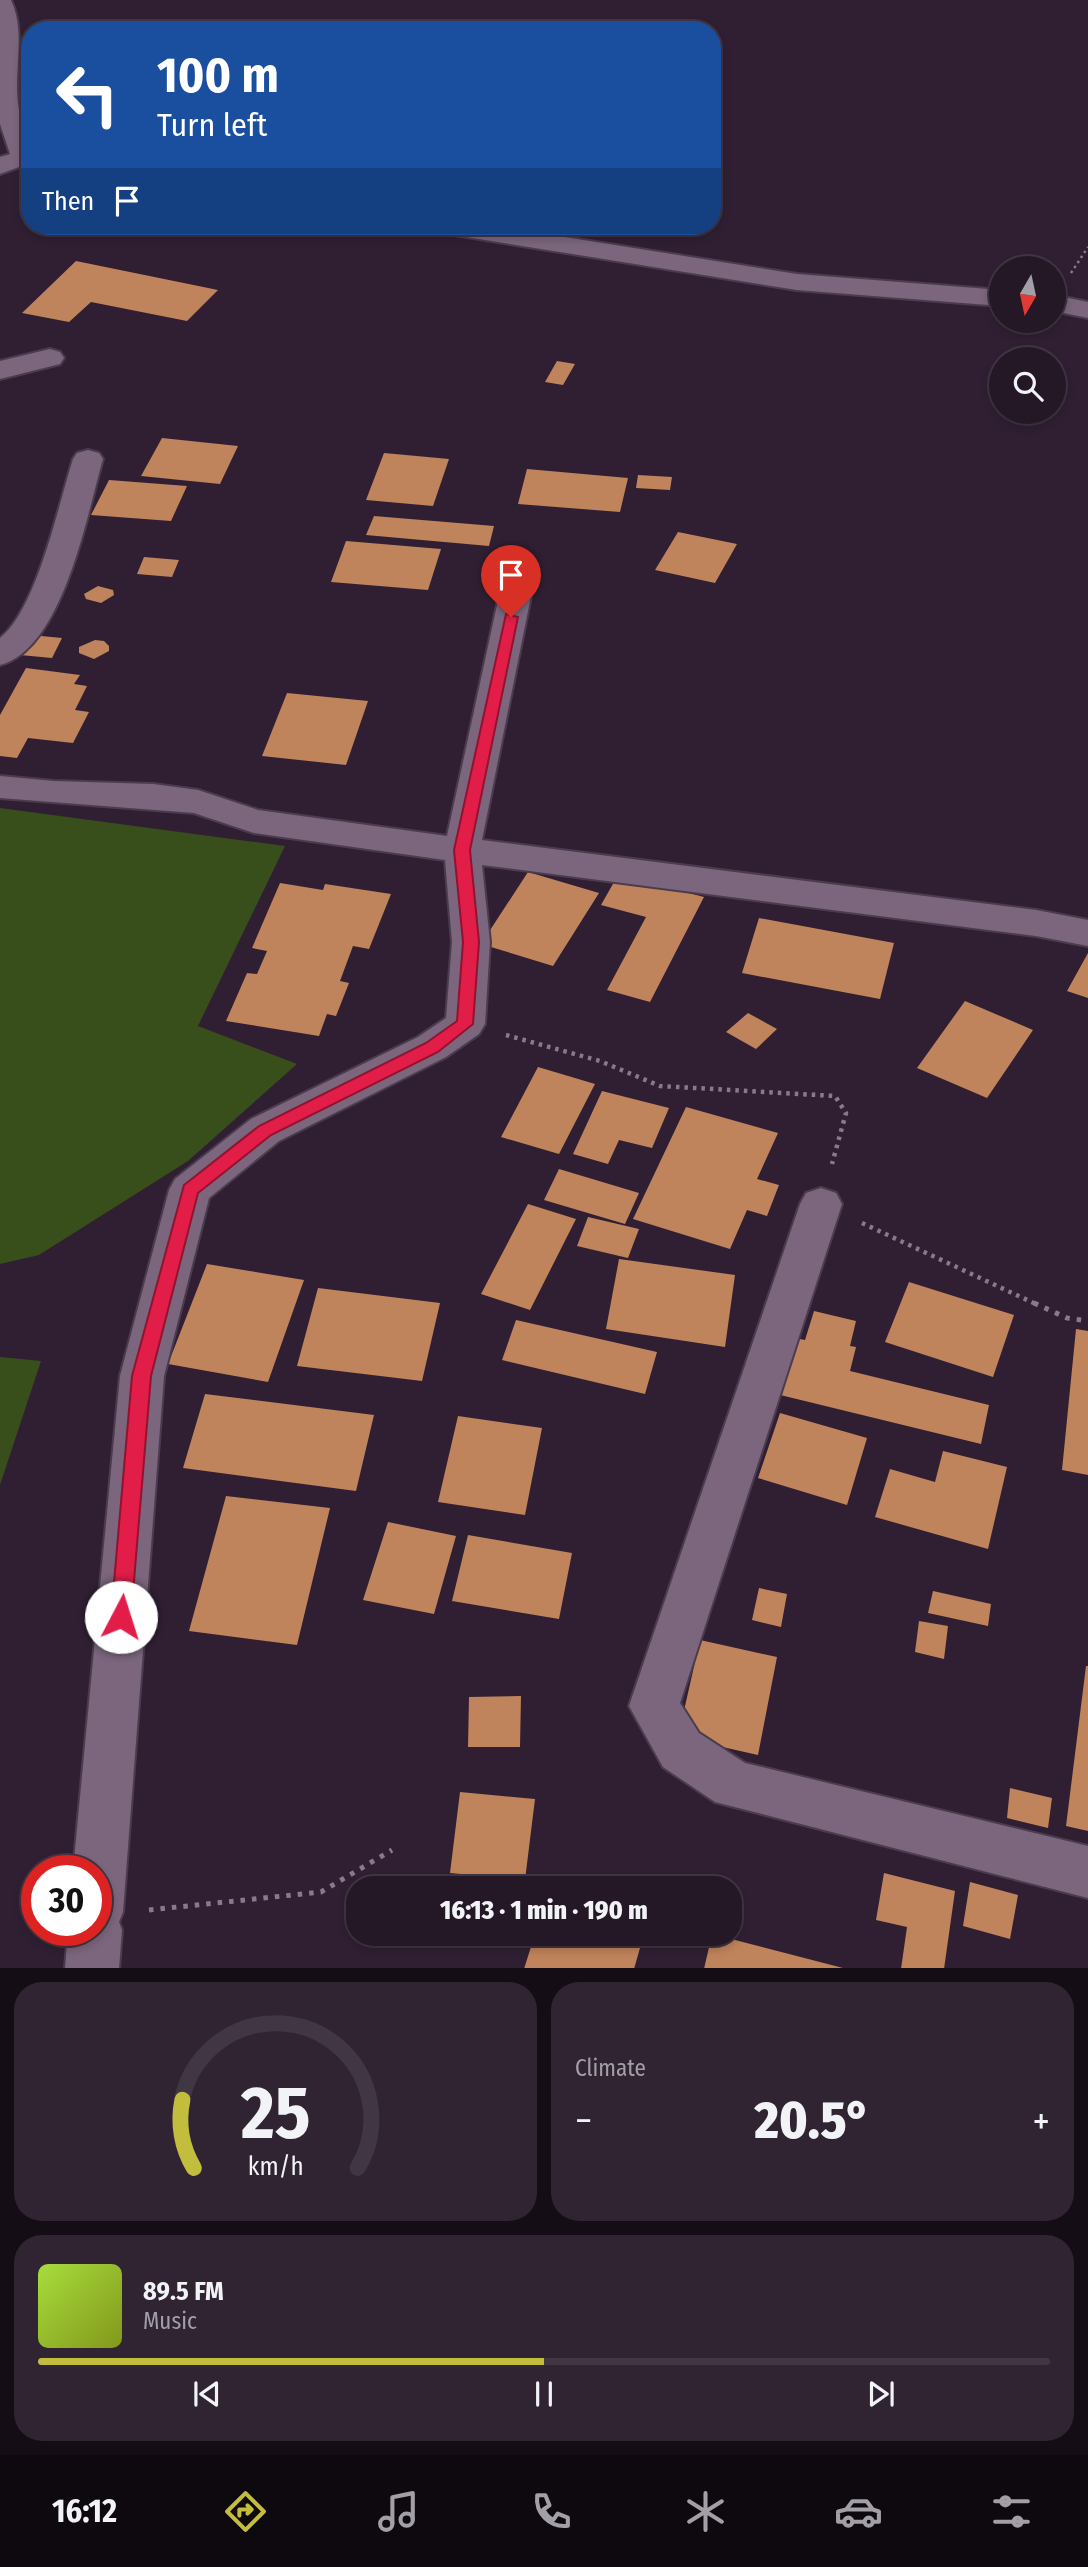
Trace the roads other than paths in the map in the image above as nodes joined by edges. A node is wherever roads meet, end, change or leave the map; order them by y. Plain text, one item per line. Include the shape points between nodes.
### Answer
1 (0, 0) edge
2 (4, 108) edge
3 (21, 144) edge
4 (21, 159) edge
5 (0, 166) edge
6 (504, 235) edge
7 (989, 297) edge
8 (1066, 305) edge
9 (1088, 310) edge
10 (50, 358) dead end
11 (0, 370) edge
12 (88, 459) dead end
13 (516, 592) dead end
14 (0, 655) edge
15 (0, 787) edge
16 (462, 850) junction
17 (1088, 933) edge
18 (821, 1204) road end
19 (112, 1869) edge
20 (1088, 1872) edge
21 (100, 1946) edge
22 (92, 1968) edge

1 - 2 street via 8,18
2 - 3 street
4 - 5 street
6 - 7 street via 797,282
8 - 9 street
10 - 11 street
12 - 14 street via 47,593 22,638
13 - 16 street
15 - 16 street via 198,802 254,821
16 - 17 street
16 - 19 street via 471,942 465,1024 432,1047 265,1130 190,1190 142,1376
18 - 20 street via 654,1706 681,1750 733,1785
21 - 22 street

